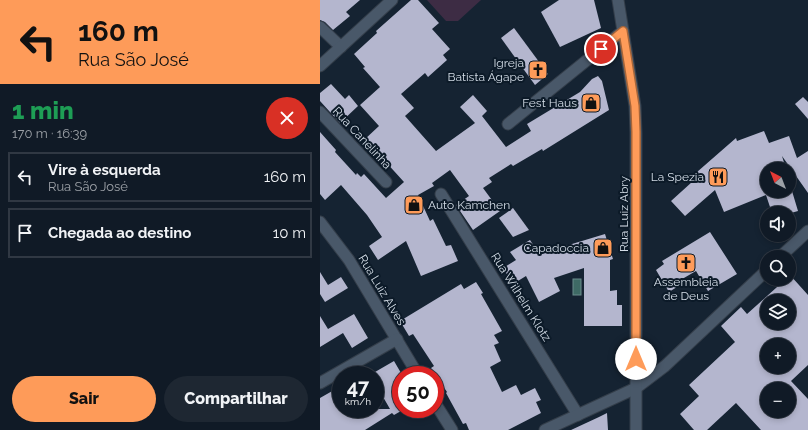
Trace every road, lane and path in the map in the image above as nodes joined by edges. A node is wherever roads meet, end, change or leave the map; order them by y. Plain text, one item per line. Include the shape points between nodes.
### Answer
1 (392, 0) edge
2 (618, 0) edge
3 (320, 27) edge
4 (623, 31) junction
5 (341, 46) junction
6 (320, 66) edge
7 (320, 112) edge
8 (508, 124) dead end
9 (386, 182) dead end
10 (441, 194) dead end
11 (320, 222) edge
12 (808, 231) edge
13 (788, 250) edge
14 (760, 277) edge
15 (397, 339) junction
16 (413, 366) edge
17 (320, 383) edge
18 (636, 388) junction
19 (578, 414) junction
20 (444, 417) edge
21 (452, 430) edge
22 (545, 430) edge
23 (636, 430) edge

1 - 5 street
2 - 4 street, Rua Luiz Abry
3 - 5 street
4 - 8 street
4 - 18 street, Rua Luiz Abry via 635,106 636,132
5 - 6 street
7 - 9 street, Rua Canelinha
10 - 19 street, Rua Wilhelm Klotz
11 - 15 street, Rua Luiz Alves via 348,260
12 - 13 street
14 - 18 street via 665,366
15 - 16 street, Rua Luiz Alves
15 - 17 street
18 - 19 street
18 - 23 street, Rua Luiz Abry
19 - 22 street
20 - 21 street

